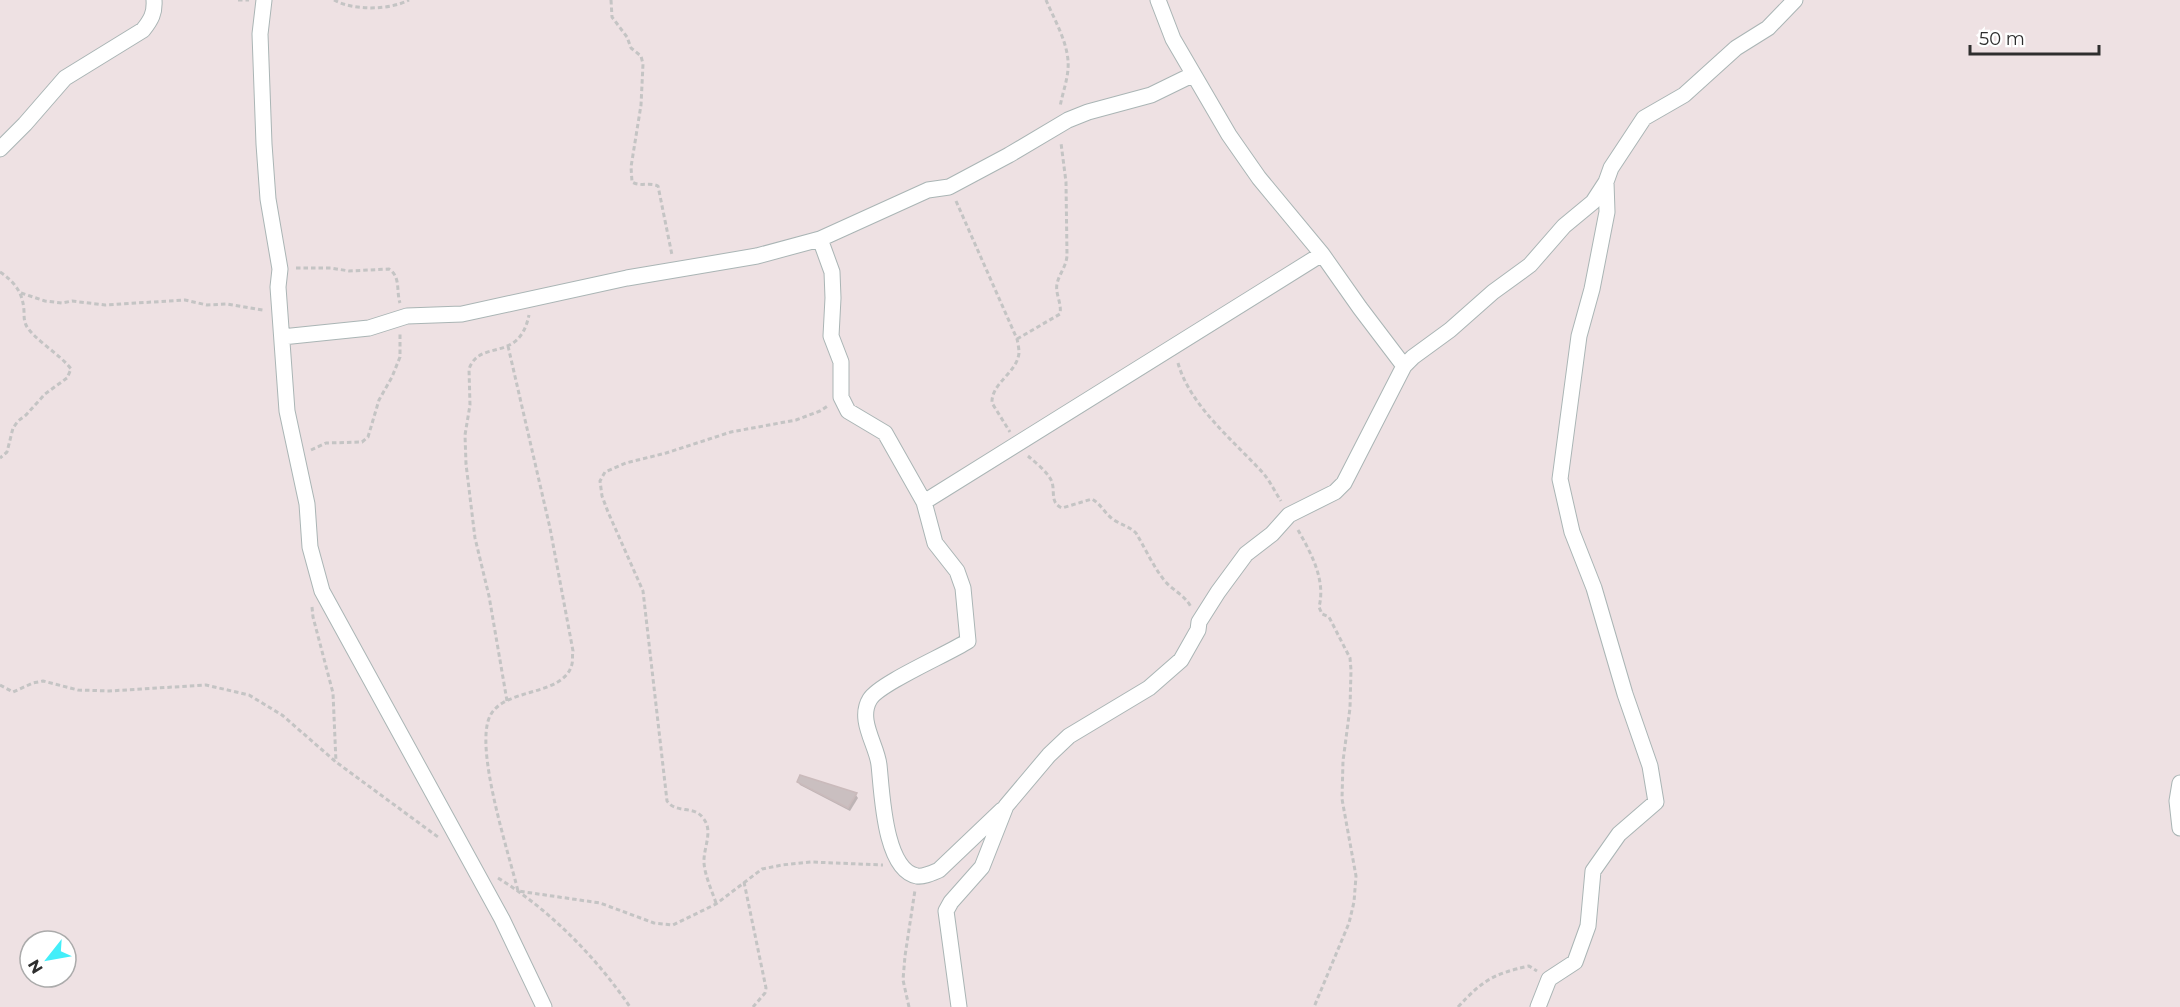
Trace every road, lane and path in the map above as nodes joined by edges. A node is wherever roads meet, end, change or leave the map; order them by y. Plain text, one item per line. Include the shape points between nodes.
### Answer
1 (154, 0) edge
2 (238, 0) edge
3 (250, 0) edge
4 (264, 0) edge
5 (334, 0) edge
6 (409, 0) edge
7 (611, 0) edge
8 (1046, 0) edge
9 (1158, 0) edge
10 (1795, 0) edge
11 (1192, 75) junction
12 (1058, 125) junction
13 (0, 149) edge
14 (1606, 182) junction
15 (949, 187) junction
16 (820, 239) junction
17 (1322, 254) junction
18 (280, 269) junction
19 (675, 270) junction
20 (0, 272) edge
21 (21, 293) junction
22 (533, 298) junction
23 (280, 313) junction
24 (407, 316) junction
25 (282, 337) junction
26 (1017, 339) junction
27 (508, 346) junction
28 (1173, 346) junction
29 (1404, 366) junction
30 (841, 397) junction
31 (1016, 444) junction
32 (0, 458) edge
33 (297, 458) junction
34 (924, 502) junction
35 (1289, 515) junction
36 (311, 603) dead end
37 (1199, 622) junction
38 (0, 685) edge
39 (507, 701) junction
40 (336, 762) junction
41 (2180, 783) edge
42 (1006, 806) junction
43 (2180, 828) edge
44 (441, 839) dead end
45 (469, 860) junction
46 (899, 865) junction
47 (917, 876) junction
48 (744, 882) junction
49 (518, 891) junction
50 (716, 904) junction
51 (1549, 979) junction
52 (544, 1007) edge
53 (630, 1007) edge
54 (753, 1007) edge
55 (909, 1007) edge
56 (959, 1007) edge
57 (1314, 1007) edge
58 (1458, 1007) edge
59 (1538, 1007) edge

1 - 13 street via 153,16 143,30 65,78
2 - 3 path
4 - 18 street via 260,34 264,144 268,199
5 - 6 path via 374,8 398,6
7 - 19 path via 612,16 643,64 632,183 658,186
8 - 12 path via 1068,62
9 - 11 street
10 - 14 street via 1768,28 1736,48 1684,95 1644,118
11 - 12 street via 1151,95 1088,112
11 - 17 street via 1259,178
12 - 15 street
12 - 26 path via 1066,182 1066,263 1056,287 1061,308 1057,317
14 - 29 street via 1593,202 1564,226 1530,265
14 - 51 street via 1607,212 1579,336 1560,478 1572,532 1594,588 1650,766 1656,802 1619,834 1593,871 1588,926 1575,962
15 - 16 street via 928,190
15 - 26 path
16 - 19 street via 757,256
16 - 30 street via 832,272 831,336 841,362
17 - 28 street
17 - 29 street
18 - 23 street
18 - 24 path via 389,269 397,278 398,299
19 - 22 street
20 - 21 path
21 - 23 path via 56,303 105,305 185,300
21 - 32 path via 26,325 71,369 68,378 18,421 7,452
22 - 24 street via 462,314
22 - 27 path via 527,328
23 - 25 street
24 - 25 street via 369,328
24 - 33 path via 400,329 399,357 379,400 368,437 363,441 319,445
25 - 33 street via 287,411
26 - 31 path via 1019,354 1015,364 991,398
27 - 39 path via 484,352 470,364 465,435 475,538
27 - 39 path via 550,528 573,651 572,666 563,679
28 - 31 street
28 - 35 path via 1182,378 1228,437 1265,475
29 - 35 street via 1344,483 1335,492
30 - 34 street via 848,411 885,433
30 - 50 path via 796,420 731,432 626,463 604,472 600,481 608,512 643,591 667,801 670,806 696,811 706,821 709,830 704,865
31 - 34 street
31 - 37 path via 1048,475 1058,507 1092,499 1113,520 1132,529 1163,578 1186,597
33 - 45 street via 307,504 310,547 322,591
34 - 46 street via 935,543 957,572 963,588 968,641 884,687 866,706 868,734 879,762 883,805
35 - 37 street via 1246,554
35 - 57 path via 1311,552 1318,571 1319,607 1346,647 1351,670 1342,799 1356,876 1354,902
36 - 40 path via 333,693
37 - 42 street via 1181,660 1149,687 1069,736
38 - 40 path via 13,692 43,681 78,690 217,687 249,695 282,715
39 - 49 path via 490,716 485,733 486,757
40 - 44 path
41 - 43 street
42 - 47 street via 946,864
42 - 56 street via 982,867 946,912
45 - 49 path
45 - 52 street
46 - 47 street
46 - 48 path via 782,865 762,869
47 - 55 path via 903,980
48 - 50 path
48 - 54 path via 766,988
49 - 50 path via 600,903 654,923 673,925
49 - 53 path via 587,954
51 - 58 path via 1529,966 1506,971 1481,984
51 - 59 street

